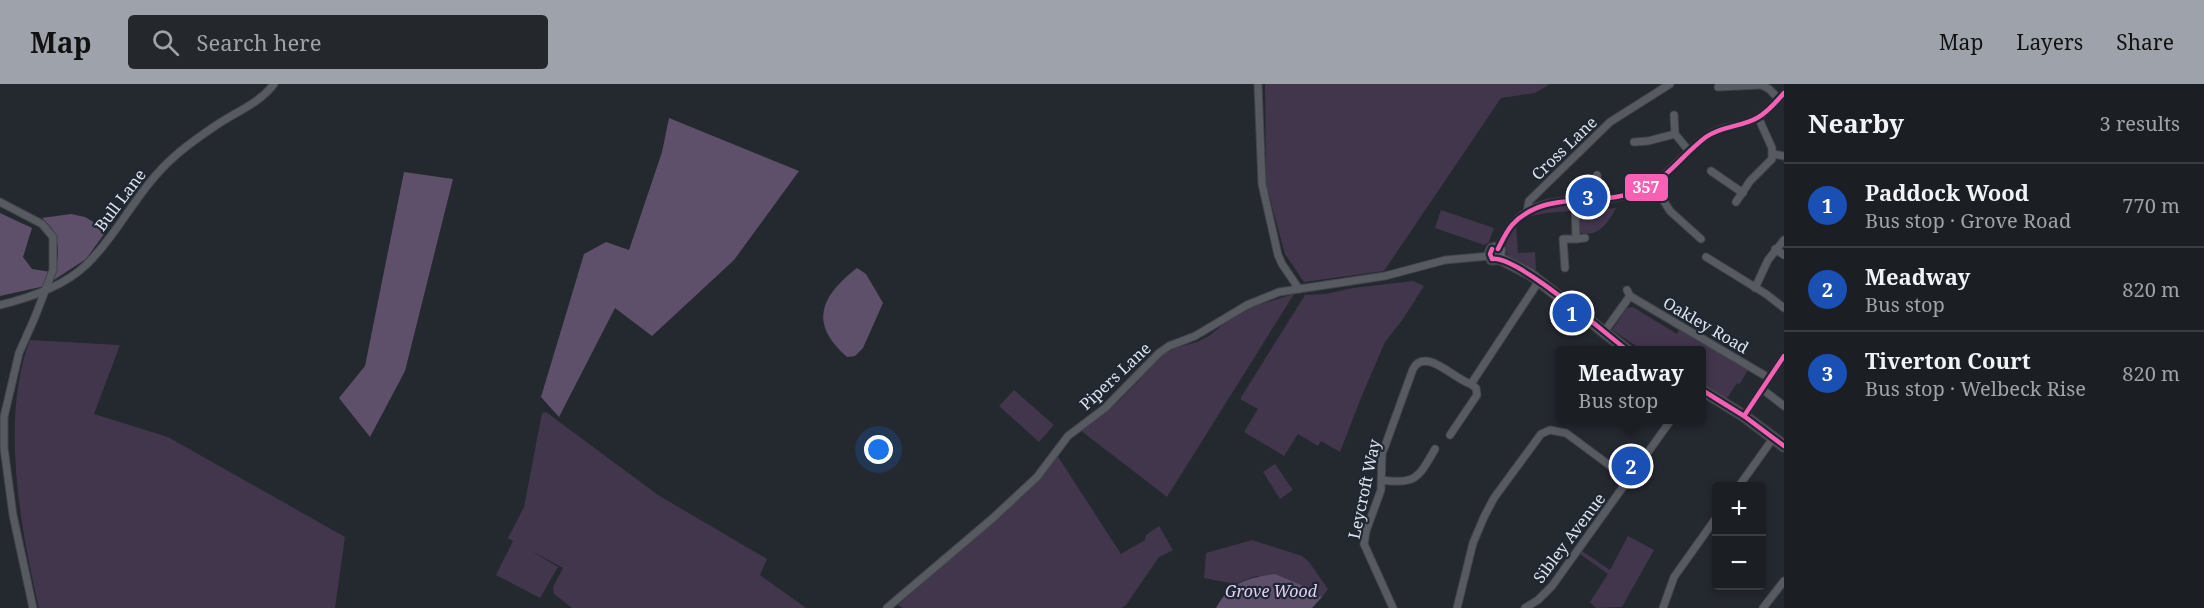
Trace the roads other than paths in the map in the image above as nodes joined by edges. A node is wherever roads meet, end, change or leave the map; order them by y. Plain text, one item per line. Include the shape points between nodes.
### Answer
1 (274, 84) edge
2 (1258, 84) edge
3 (1670, 84) edge
4 (1760, 85) edge
5 (1718, 87) dead end
6 (1781, 96) edge
7 (1674, 115) dead end
8 (1758, 117) junction
9 (1675, 134) junction
10 (1634, 142) dead end
11 (1689, 151) junction
12 (1773, 154) junction
13 (1784, 156) edge
14 (1711, 171) dead end
15 (1597, 175) dead end
16 (1653, 184) junction
17 (1743, 193) junction
18 (1575, 200) junction
19 (1598, 200) junction
20 (0, 202) edge
21 (1736, 202) dead end
22 (1527, 212) junction
23 (1576, 238) junction
24 (1585, 238) dead end
25 (1701, 239) dead end
26 (1784, 240) edge
27 (1775, 249) junction
28 (1496, 254) junction
29 (1784, 255) edge
30 (1706, 257) dead end
31 (1565, 268) dead end
32 (1539, 281) junction
33 (1755, 288) junction
34 (1299, 289) junction
35 (46, 291) junction
36 (0, 305) edge
37 (1784, 308) edge
38 (1604, 332) junction
39 (1621, 346) edge
40 (1784, 356) edge
41 (1769, 378) junction
42 (1471, 384) junction
43 (1762, 389) junction
44 (1706, 393) edge
45 (1784, 406) edge
46 (1744, 416) junction
47 (1668, 424) edge
48 (1450, 435) dead end
49 (1774, 437) junction
50 (1784, 446) edge
51 (1436, 449) dead end
52 (1628, 479) junction
53 (1382, 480) junction
54 (1742, 482) edge
55 (1712, 524) edge
56 (1784, 581) edge
57 (33, 608) edge
58 (886, 608) edge
59 (1393, 608) edge
60 (1457, 608) edge
61 (1524, 608) edge
62 (1663, 608) edge
63 (1763, 608) edge

1 - 35 street, Bull Lane via 159,171 84,267
2 - 34 street via 1262,184 1278,255
3 - 22 street, Cross Lane via 1610,122 1529,201
4 - 5 street
4 - 6 street
6 - 8 street
7 - 9 street
8 - 11 street via 1720,129
8 - 12 street
9 - 10 street
9 - 11 street
11 - 16 street
12 - 13 street
12 - 17 street
14 - 17 street
15 - 19 street
16 - 19 street via 1633,193
16 - 25 street via 1670,211
17 - 21 street
18 - 19 street
18 - 22 street via 1553,201
18 - 23 street
20 - 35 street via 42,224 53,237 53,270
22 - 28 street, Cross Lane via 1508,231
23 - 24 street
23 - 31 street via 1563,239
26 - 27 street
27 - 29 street
27 - 33 street
28 - 32 street
28 - 34 street, Pipers Lane via 1445,260 1385,276
30 - 33 street
32 - 38 street
32 - 42 street
33 - 37 street
34 - 58 street, Pipers Lane via 1279,292 1247,305 1159,353 1105,408 1068,436 1037,477
35 - 36 street, Bull Lane
35 - 57 street via 19,353 4,417 12,515
38 - 39 street
38 - 41 street, Oakley Road via 1628,293
40 - 41 street
41 - 43 street
42 - 48 street via 1477,394
42 - 53 street, Leycroft Way via 1432,362 1415,365 1382,453
43 - 45 street
43 - 46 street
44 - 46 street
46 - 49 street
47 - 52 street, Sibley Avenue
49 - 50 street
49 - 54 street
51 - 53 street via 1415,479
52 - 60 street via 1566,433 1554,430 1540,434 1484,517 1473,543
52 - 61 street, Sibley Avenue via 1552,586
53 - 59 street, Leycroft Way via 1364,544
55 - 62 street via 1674,577
56 - 63 street

